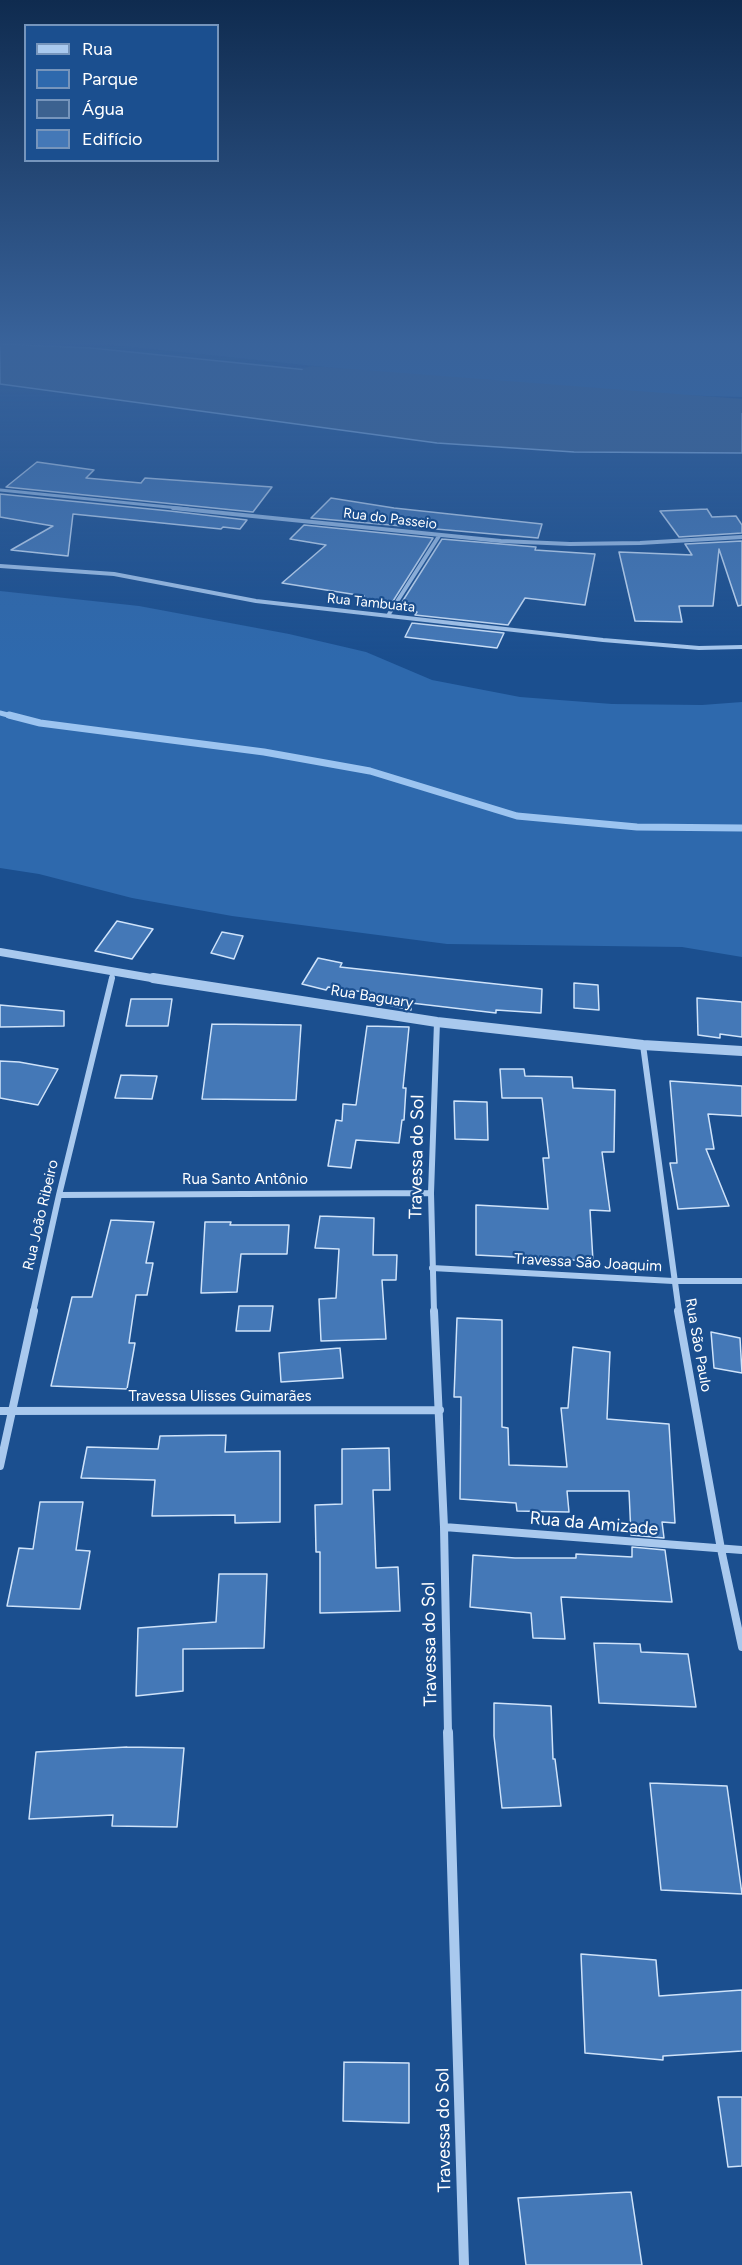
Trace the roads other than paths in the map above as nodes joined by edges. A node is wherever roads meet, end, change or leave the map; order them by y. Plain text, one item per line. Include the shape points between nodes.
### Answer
1 (0, 490) edge
2 (439, 536) junction
3 (742, 537) edge
4 (0, 566) edge
5 (389, 614) junction
6 (742, 647) edge
7 (0, 952) edge
8 (113, 972) junction
9 (437, 1022) junction
10 (643, 1044) junction
11 (742, 1051) edge
12 (431, 1193) junction
13 (59, 1195) junction
14 (432, 1268) junction
15 (673, 1281) junction
16 (742, 1281) edge
17 (440, 1410) junction
18 (0, 1411) edge
19 (11, 1411) junction
20 (0, 1466) edge
21 (444, 1527) junction
22 (721, 1549) junction
23 (742, 1550) edge
24 (742, 1647) edge
25 (464, 2265) edge

1 - 2 street, Rua do Passeio
2 - 3 street, Rua do Passeio via 570,544
2 - 5 street
4 - 5 street, Rua Tambuata via 114,574 256,601
5 - 6 street, Rua Tambuata via 603,640 699,648
7 - 8 street, Rua Baguary
8 - 9 street, Rua Baguary
8 - 13 street, Rua João Ribeiro
9 - 10 street, Rua Baguary
9 - 12 street, Travessa do Sol
10 - 11 street, Rua Baguary
10 - 15 street, Rua São Paulo
12 - 13 street, Rua Santo Antônio
12 - 14 street, Travessa do Sol
13 - 19 street, Rua João Ribeiro
14 - 15 street, Travessa São Joaquim
14 - 17 street, Travessa do Sol
15 - 16 street, Travessa São Joaquim
15 - 22 street, Rua São Paulo
17 - 19 street, Travessa Ulisses Guimarães
17 - 21 street, Travessa do Sol
18 - 19 street, Travessa Ulisses Guimarães
19 - 20 street, Rua João Ribeiro
21 - 22 street, Rua da Amizade
21 - 25 street, Travessa do Sol
22 - 23 street, Rua da Amizade
22 - 24 street, Rua São Paulo

